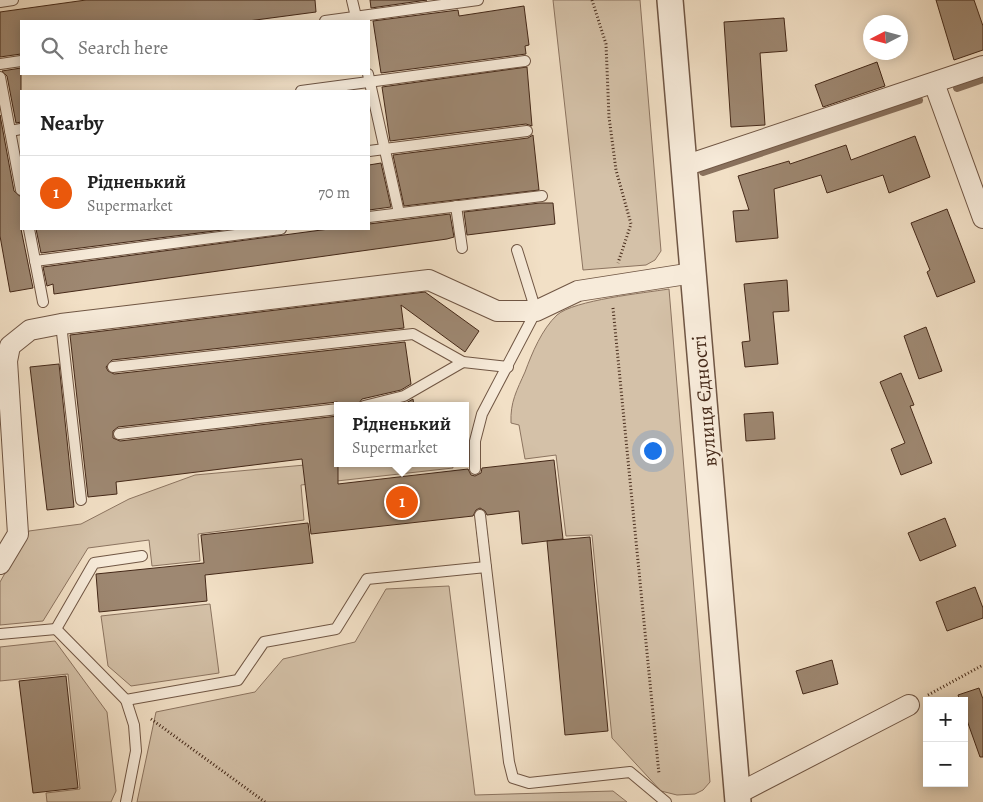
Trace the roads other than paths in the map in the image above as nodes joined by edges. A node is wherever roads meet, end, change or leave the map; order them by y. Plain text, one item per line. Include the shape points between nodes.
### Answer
1 (13, 0) edge
2 (352, 0) edge
3 (478, 0) edge
4 (670, 0) edge
5 (0, 2) edge
6 (356, 19) edge
7 (340, 20) edge
8 (20, 61) edge
9 (525, 61) dead end
10 (0, 64) edge
11 (983, 66) edge
12 (0, 77) edge
13 (369, 78) edge
14 (934, 83) junction
15 (306, 90) edge
16 (20, 130) edge
17 (10, 131) junction
18 (527, 131) dead end
19 (386, 149) junction
20 (370, 151) edge
21 (684, 166) junction
22 (20, 185) edge
23 (542, 196) dead end
24 (456, 206) junction
25 (399, 213) junction
26 (370, 217) edge
27 (983, 218) edge
28 (29, 230) edge
29 (273, 230) edge
30 (462, 248) dead end
31 (517, 250) dead end
32 (35, 261) junction
33 (693, 273) junction
34 (43, 302) dead end
35 (536, 311) junction
36 (61, 324) junction
37 (463, 362) junction
38 (113, 367) dead end
39 (508, 367) junction
40 (380, 402) edge
41 (334, 409) edge
42 (119, 434) dead end
43 (475, 468) dead end
44 (81, 500) dead end
45 (480, 515) dead end
46 (142, 556) dead end
47 (0, 564) edge
48 (486, 567) junction
49 (56, 628) junction
50 (0, 634) edge
51 (126, 700) junction
52 (909, 705) dead end
53 (737, 798) edge
54 (664, 800) edge
55 (126, 802) edge

1 - 5 lane
2 - 6 lane
3 - 6 lane
4 - 21 street, вулиця Єдності
6 - 7 lane
8 - 10 lane
9 - 13 lane
11 - 14 street
12 - 17 lane
13 - 15 lane
13 - 19 lane
14 - 21 street
14 - 27 street
16 - 17 lane
17 - 22 lane
18 - 19 lane
19 - 20 lane
19 - 25 lane
21 - 33 street, вулиця Єдності
23 - 24 lane
24 - 25 lane
24 - 30 lane
25 - 26 lane
28 - 32 lane
29 - 32 lane
31 - 35 lane
32 - 34 lane
33 - 35 street via 578,291
33 - 53 street, вулиця Єдності
35 - 36 street via 497,311 429,280
35 - 39 lane
36 - 44 lane
36 - 47 street via 30,330 10,346 6,378 18,534
37 - 38 lane via 413,334
37 - 39 lane
37 - 40 lane via 404,396
39 - 43 lane via 478,427
41 - 42 lane
45 - 48 lane
46 - 49 lane via 94,562
48 - 51 lane via 367,579 336,629 264,642 238,680
48 - 54 lane via 508,762 513,778 529,783 630,772
49 - 50 lane
49 - 51 lane
51 - 55 lane via 134,725 136,751
52 - 53 street

